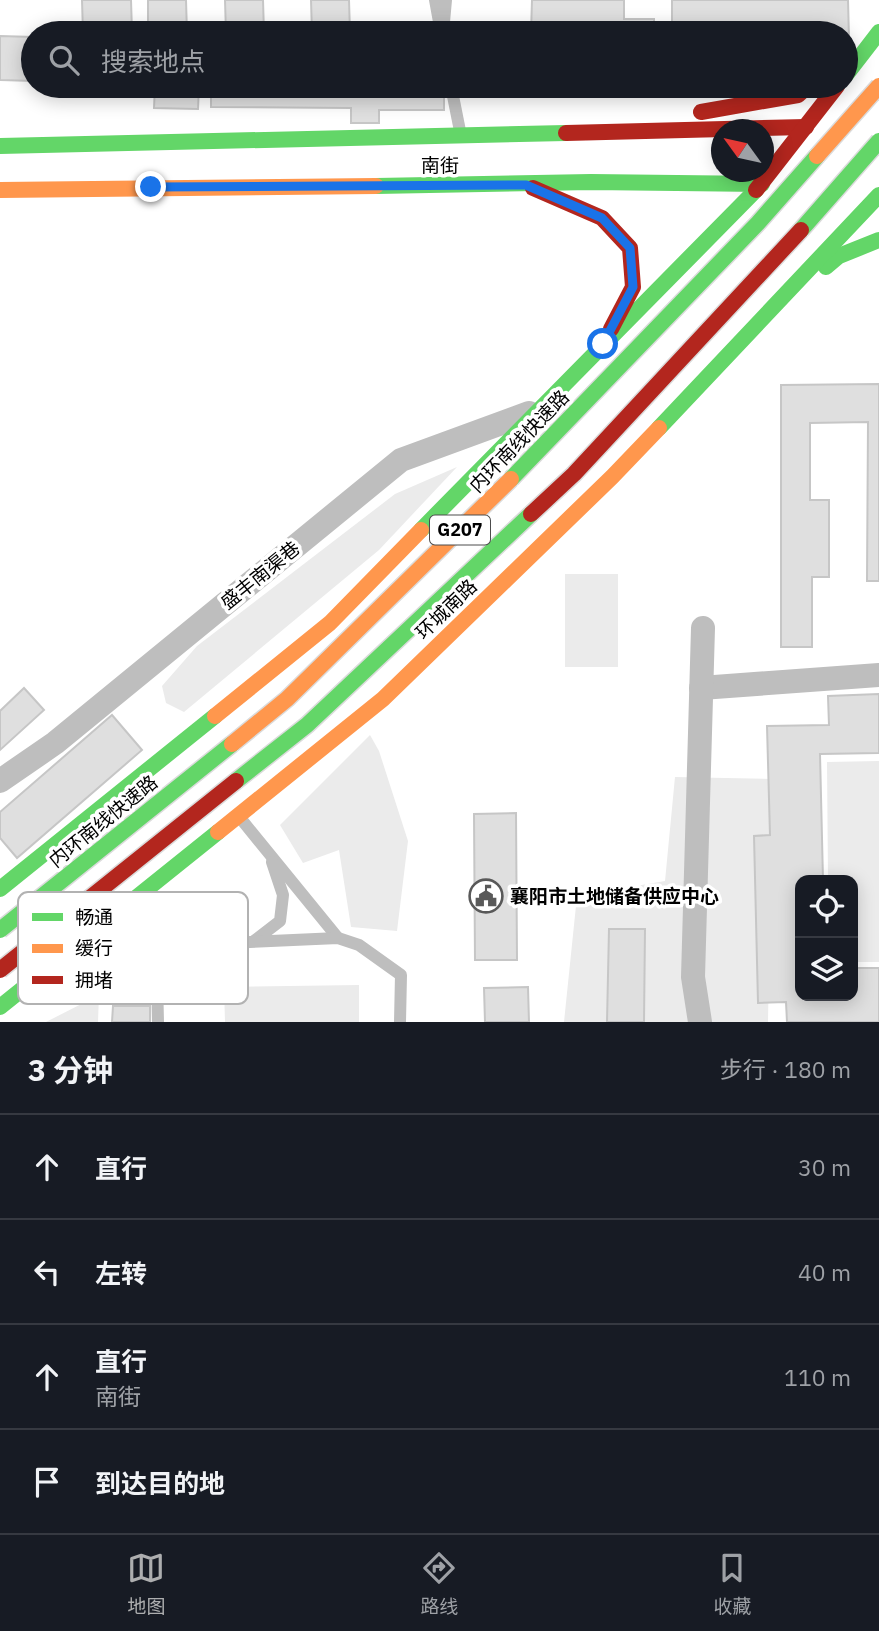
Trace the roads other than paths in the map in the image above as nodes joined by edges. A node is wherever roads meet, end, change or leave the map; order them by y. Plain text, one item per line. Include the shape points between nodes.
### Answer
1 (435, 0) edge
2 (446, 0) edge
3 (439, 21) edge
4 (443, 21) edge
5 (879, 23) edge
6 (879, 32) edge
7 (858, 41) edge
8 (858, 59) edge
9 (879, 86) edge
10 (453, 98) edge
11 (776, 98) edge
12 (828, 98) edge
13 (867, 126) dead end
14 (806, 127) junction
15 (591, 132) junction
16 (461, 135) junction
17 (879, 141) edge
18 (0, 146) edge
19 (866, 177) dead end
20 (762, 184) junction
21 (526, 185) junction
22 (0, 190) edge
23 (879, 195) edge
24 (879, 240) edge
25 (603, 344) junction
26 (721, 362) junction
27 (541, 408) junction
28 (703, 628) dead end
29 (879, 675) edge
30 (701, 688) junction
31 (0, 781) edge
32 (239, 816) junction
33 (269, 853) junction
34 (0, 889) edge
35 (47, 892) edge
36 (97, 892) edge
37 (144, 892) edge
38 (18, 916) edge
39 (0, 930) edge
40 (338, 938) junction
41 (248, 941) edge
42 (254, 941) junction
43 (18, 956) edge
44 (0, 970) edge
45 (18, 993) edge
46 (158, 1004) edge
47 (0, 1007) edge
48 (158, 1022) edge
49 (400, 1022) edge
50 (700, 1022) edge

1 - 3 lane
2 - 4 lane
5 - 7 main road
6 - 8 main road
9 - 35 main road, 内环南线快速路 / G207, bridge via 758,223 490,501 287,699
10 - 16 lane
11 - 15 main road
12 - 14 main road
13 - 14 main road, 南街
14 - 15 main road, 南街
14 - 20 main road
15 - 16 main road, 南街
16 - 18 main road, 南街
17 - 36 main road, G207, bridge via 574,474 307,724
19 - 20 main road, 南街
20 - 21 main road, 南街
20 - 25 main road
21 - 22 main road, 南街
21 - 25 main road via 602,218 630,248 633,287
23 - 26 main road, 环城南路
24 - 26 main road via 839,256
25 - 27 main road
26 - 32 main road, 环城南路 via 612,477 383,699
27 - 31 street, 盛丰南渠巷 via 401,460 55,743
27 - 34 main road via 330,623
28 - 30 street
29 - 30 street
30 - 50 street via 693,977
32 - 33 lane
32 - 37 main road, 环城南路
33 - 40 lane
33 - 42 lane via 282,895 280,921
38 - 39 main road, 内环南线快速路 / G207, bridge
40 - 42 lane
40 - 49 lane via 359,945 401,975
41 - 42 lane
43 - 44 main road, G207, bridge
45 - 47 main road, 环城南路
46 - 48 lane

